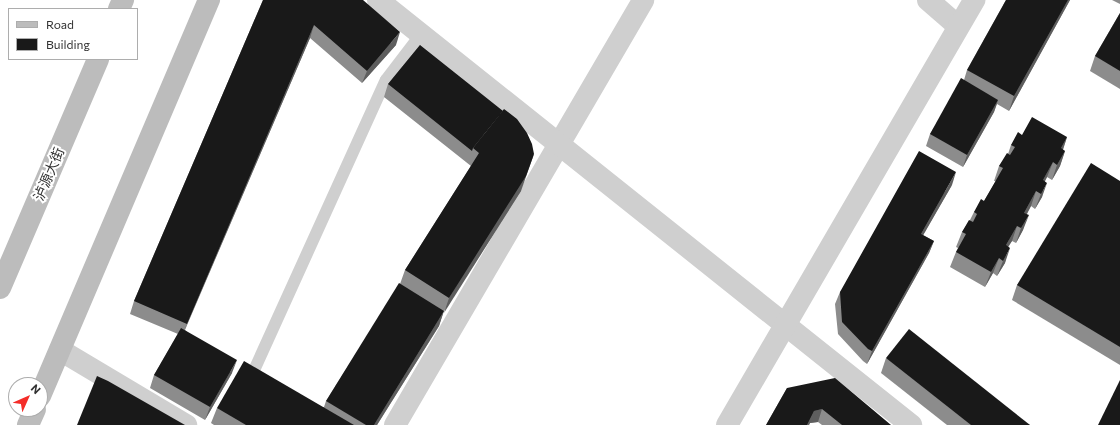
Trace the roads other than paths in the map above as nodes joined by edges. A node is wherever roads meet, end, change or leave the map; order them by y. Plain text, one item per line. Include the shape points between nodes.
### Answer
1 (209, 0) edge
2 (378, 0) edge
3 (643, 0) edge
4 (928, 0) edge
5 (974, 0) edge
6 (958, 26) junction
7 (421, 34) junction
8 (98, 60) edge
9 (560, 145) junction
10 (0, 288) edge
11 (785, 324) junction
12 (60, 350) junction
13 (251, 377) edge
14 (48, 378) edge
15 (186, 425) edge
16 (395, 425) edge
17 (727, 425) edge
18 (911, 425) edge

1 - 12 main road
2 - 7 street
3 - 9 street
4 - 6 street
5 - 6 street
6 - 11 street
7 - 9 street
7 - 13 lane via 386,80
8 - 10 main road, 泸源大街
9 - 11 street
9 - 16 street
11 - 17 street
11 - 18 street
12 - 14 main road
12 - 15 street

